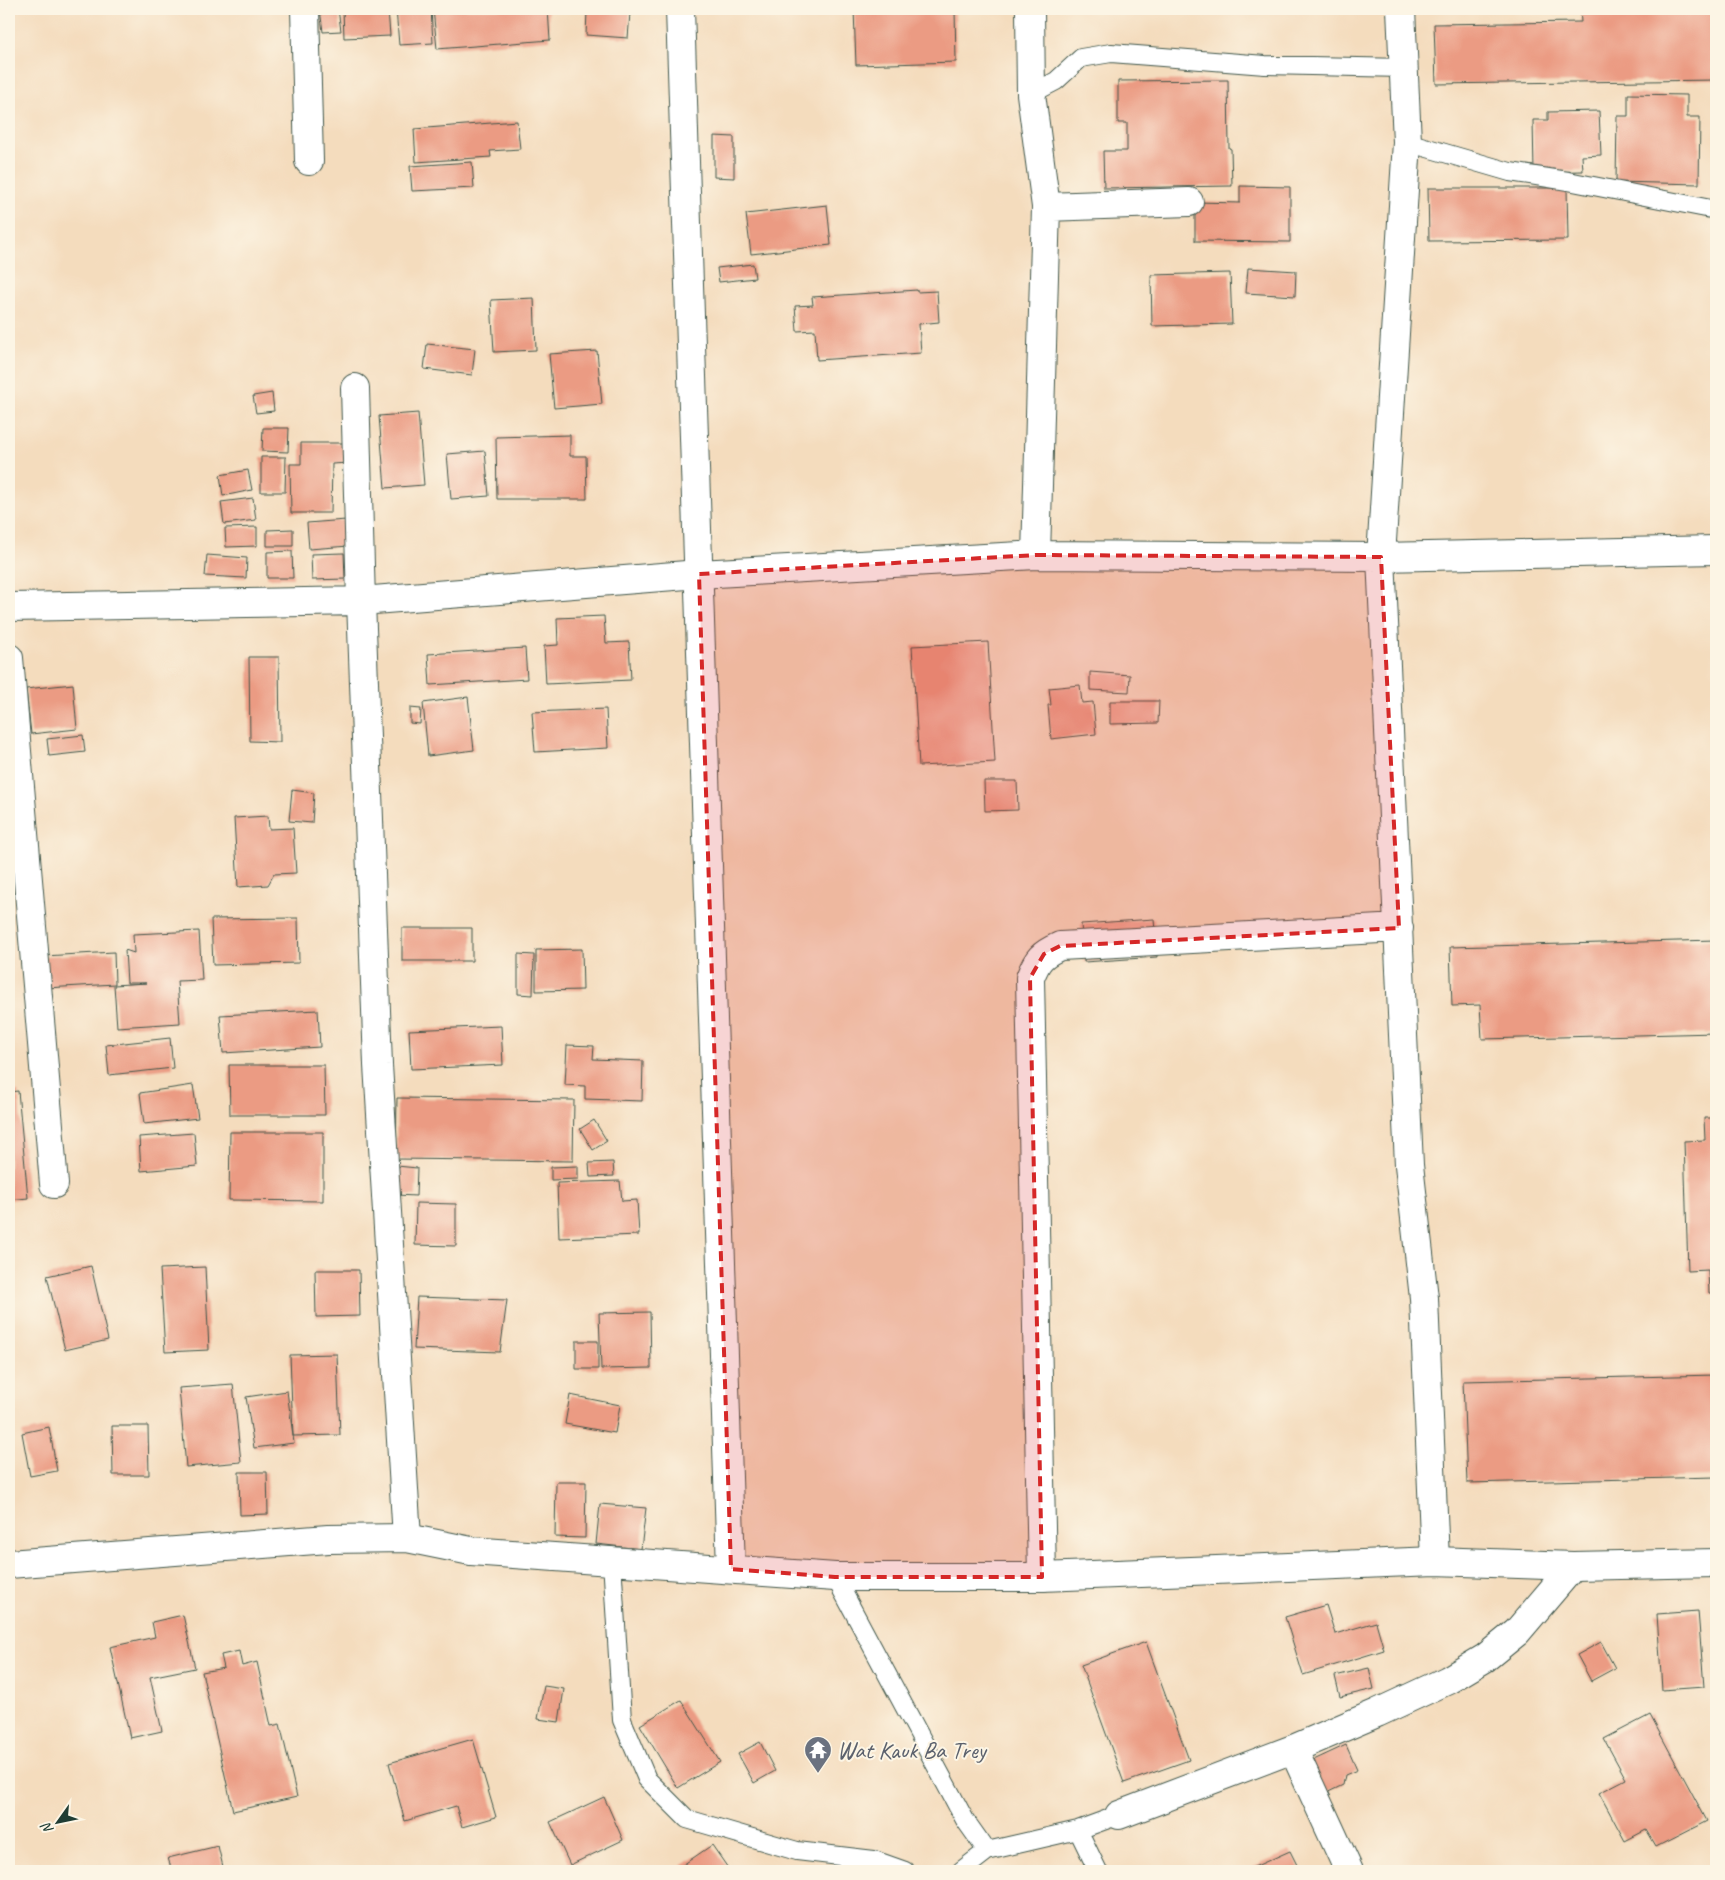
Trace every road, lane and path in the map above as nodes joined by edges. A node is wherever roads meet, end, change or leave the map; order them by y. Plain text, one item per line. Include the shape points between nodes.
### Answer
1 (305, 9) edge
2 (680, 9) edge
3 (1030, 9) edge
4 (1401, 9) edge
5 (1404, 68) junction
6 (1031, 94) junction
7 (1408, 142) junction
8 (309, 161) dead end
9 (1189, 202) dead end
10 (1046, 208) junction
11 (1716, 210) edge
12 (355, 388) dead end
13 (1716, 550) edge
14 (1036, 555) junction
15 (1381, 557) junction
16 (699, 574) junction
17 (361, 601) junction
18 (9, 607) edge
19 (9, 658) edge
20 (1399, 928) junction
21 (54, 1184) dead end
22 (407, 1538) junction
23 (612, 1560) junction
24 (1435, 1561) junction
25 (1716, 1563) edge
26 (9, 1564) edge
27 (1572, 1566) junction
28 (731, 1569) junction
29 (836, 1577) junction
30 (1042, 1577) junction
31 (1293, 1749) junction
32 (1119, 1816) joint
33 (1078, 1830) junction
34 (987, 1852) junction
35 (905, 1871) edge
36 (961, 1871) edge
37 (1098, 1871) edge
38 (1349, 1871) edge

1 - 8 street
2 - 16 street
3 - 6 street
4 - 5 street
5 - 6 lane via 1265,65 1111,52 1081,58 1056,81
5 - 7 street
6 - 10 street
7 - 11 lane via 1510,172 1568,180
7 - 15 street
9 - 10 street
10 - 14 street
12 - 17 street
13 - 15 street
14 - 15 street
14 - 16 street
15 - 20 street
16 - 17 street
16 - 28 street
17 - 18 street
17 - 22 street via 378,1065
19 - 21 street
20 - 24 street via 1409,1165 1424,1298
20 - 30 street via 1060,946 1044,954 1035,965 1030,978
22 - 23 street via 471,1551
22 - 26 street via 328,1539
23 - 28 street
23 - 35 lane via 622,1720 647,1779 687,1819 797,1851 874,1860
24 - 27 street
24 - 30 street
25 - 27 street
27 - 31 street via 1516,1632 1485,1658 1448,1680
28 - 29 street
29 - 30 street
29 - 34 lane via 966,1820
31 - 32 street
31 - 38 street
32 - 33 lane
33 - 34 lane
33 - 37 lane
34 - 36 lane

